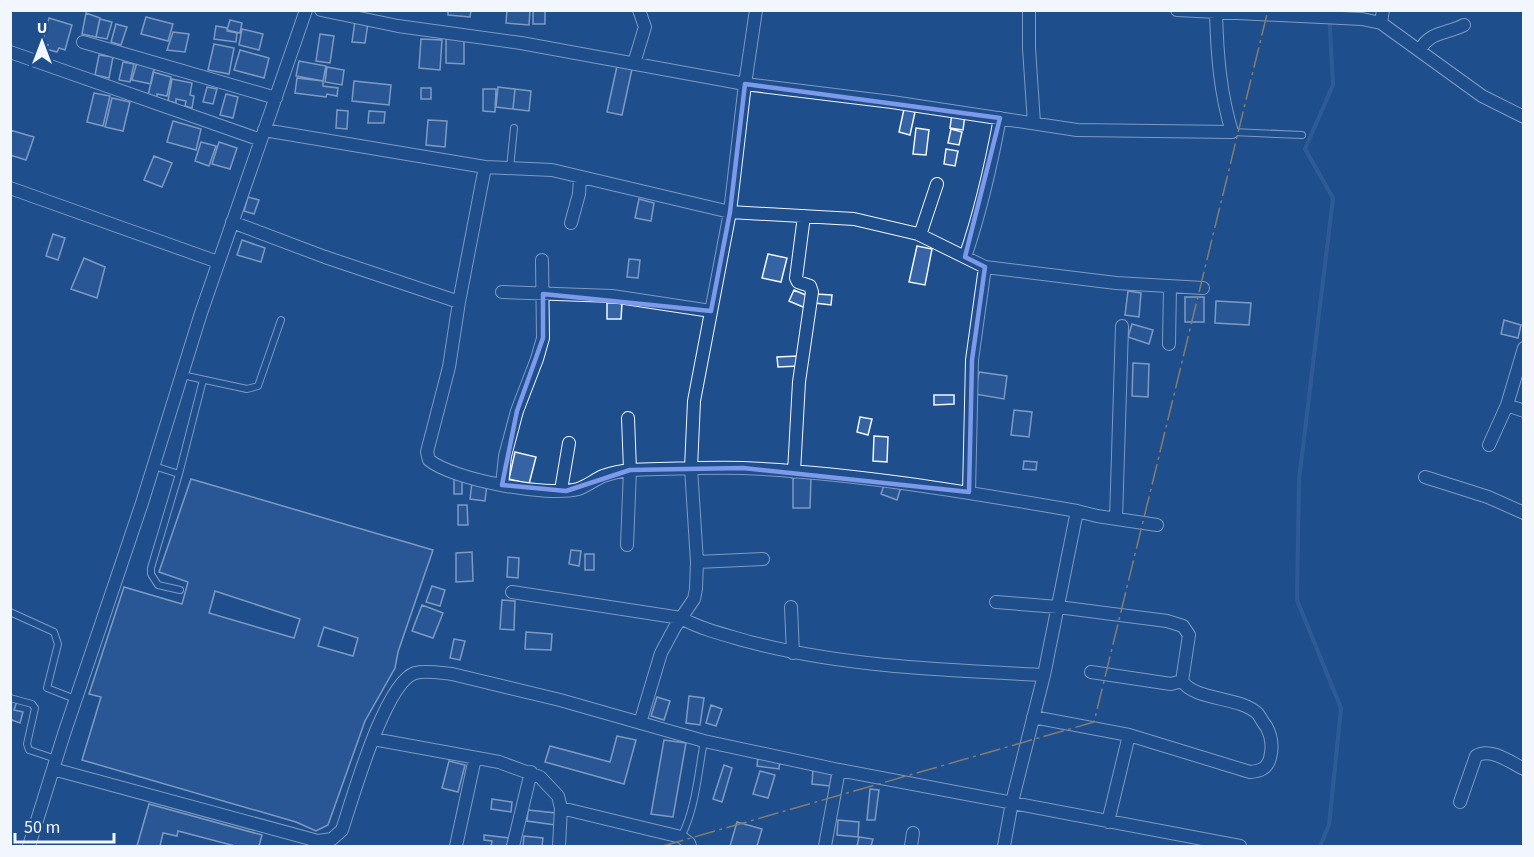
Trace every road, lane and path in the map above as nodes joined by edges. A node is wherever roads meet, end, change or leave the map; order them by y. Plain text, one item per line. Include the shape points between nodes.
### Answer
1 (306, 10) edge
2 (321, 10) edge
3 (639, 10) edge
4 (756, 10) edge
5 (1029, 10) edge
6 (1177, 10) edge
7 (1216, 12) junction
8 (1292, 13) edge
9 (1382, 16) edge
10 (1464, 25) dead end
11 (83, 42) dead end
12 (1420, 50) junction
13 (10, 51) edge
14 (634, 63) junction
15 (745, 84) junction
16 (276, 98) junction
17 (1524, 117) edge
18 (1000, 118) junction
19 (1034, 123) junction
20 (514, 128) dead end
21 (1232, 132) junction
22 (263, 135) junction
23 (1302, 135) dead end
24 (485, 167) junction
25 (510, 169) junction
26 (580, 177) junction
27 (937, 184) dead end
28 (10, 188) edge
29 (730, 212) junction
30 (804, 216) junction
31 (232, 222) junction
32 (571, 224) dead end
33 (920, 235) junction
34 (965, 257) junction
35 (542, 260) dead end
36 (218, 262) junction
37 (985, 267) junction
38 (1170, 286) junction
39 (1203, 288) dead end
40 (502, 292) dead end
41 (543, 294) junction
42 (459, 302) junction
43 (711, 311) junction
44 (281, 320) dead end
45 (1122, 326) dead end
46 (1169, 344) dead end
47 (1524, 348) edge
48 (182, 374) junction
49 (203, 380) junction
50 (1507, 405) junction
51 (1524, 411) edge
52 (628, 418) dead end
53 (569, 443) dead end
54 (1489, 445) dead end
55 (153, 466) junction
56 (691, 468) junction
57 (630, 470) junction
58 (794, 472) junction
59 (179, 474) junction
60 (1425, 477) dead end
61 (502, 485) junction
62 (561, 490) junction
63 (969, 492) junction
64 (1077, 512) junction
65 (1524, 513) edge
66 (1116, 519) junction
67 (1157, 525) dead end
68 (627, 545) dead end
69 (763, 559) dead end
70 (697, 562) junction
71 (180, 590) dead end
72 (512, 592) dead end
73 (996, 602) dead end
74 (791, 607) dead end
75 (1058, 607) junction
76 (10, 612) edge
77 (681, 618) junction
78 (793, 653) junction
79 (1091, 672) dead end
80 (1044, 675) junction
81 (1182, 681) junction
82 (10, 698) edge
83 (76, 699) junction
84 (1033, 717) junction
85 (640, 723) junction
86 (1129, 735) junction
87 (373, 739) junction
88 (704, 741) junction
89 (475, 758) junction
90 (55, 764) junction
91 (1524, 769) edge
92 (839, 770) junction
93 (531, 772) junction
94 (1012, 802) junction
95 (1460, 802) dead end
96 (561, 808) junction
97 (1108, 822) junction
98 (913, 833) dead end
99 (681, 837) junction
100 (1185, 841) edge
101 (29, 846) edge
102 (456, 846) edge
103 (513, 846) edge
104 (559, 846) edge
105 (690, 846) edge
106 (825, 846) edge
107 (911, 846) edge
108 (1004, 846) edge
109 (1232, 846) edge

1 - 16 street
2 - 14 street
3 - 14 street via 645,27
4 - 15 street
5 - 19 street
6 - 7 street
7 - 8 street
7 - 21 street via 1217,57
8 - 9 street via 1362,19
9 - 12 street
10 - 12 street via 1432,36
11 - 16 street
12 - 17 street via 1482,96
13 - 22 street
14 - 15 street
15 - 18 street
15 - 29 street
16 - 22 street
18 - 19 street
18 - 34 street via 977,223
19 - 21 street via 1077,130
20 - 25 lane
21 - 23 lane
22 - 24 street
22 - 31 street
24 - 25 street
24 - 42 street
25 - 26 street via 552,170
26 - 29 street
26 - 32 street
27 - 33 street
28 - 36 street
29 - 30 street
29 - 43 street
30 - 33 street via 854,219
30 - 58 street via 796,278 810,286 812,292 799,382
31 - 36 street
31 - 42 street
33 - 34 street
34 - 37 street
35 - 41 street
36 - 48 street
37 - 38 street
37 - 63 street via 972,360
38 - 39 street
38 - 46 street
40 - 41 street
41 - 43 street via 612,296
41 - 61 street via 543,338 517,411
42 - 61 street via 449,367 427,456 438,467
43 - 56 street via 694,401
44 - 49 lane via 258,386 247,389
45 - 66 street
47 - 50 street
48 - 49 lane
48 - 55 street
49 - 59 lane
50 - 51 street
50 - 54 street
52 - 57 street
53 - 62 street
55 - 59 lane
55 - 83 street
56 - 57 street
56 - 58 street
56 - 70 street
57 - 62 street via 614,472 578,489
57 - 68 street
58 - 63 street
59 - 71 lane via 151,574 158,585
60 - 65 street
61 - 62 street
63 - 64 street
64 - 66 street
64 - 75 street
66 - 67 street
69 - 70 street
70 - 77 street via 694,599
72 - 77 street
73 - 75 street
74 - 78 street
75 - 80 street
75 - 81 street via 1183,626 1189,635
76 - 83 lane via 54,632 58,644 47,688
77 - 78 street via 700,628
77 - 85 street via 661,653
78 - 80 street via 920,668
79 - 81 street via 1171,684
80 - 84 street
81 - 86 street via 1195,691 1257,713 1269,731 1267,766 1250,772
82 - 90 lane via 35,708 29,750
83 - 90 street
84 - 86 street
84 - 94 street
85 - 87 street via 452,674 415,673 404,679 392,696
85 - 88 street
86 - 97 street
87 - 89 street
87 - 90 street via 342,830 332,839 318,841
88 - 92 street
88 - 99 lane via 688,824
89 - 93 street
89 - 102 street
90 - 101 street
91 - 95 street via 1482,752 1476,756
92 - 94 street
92 - 106 street
93 - 96 street via 558,796
93 - 103 street
94 - 97 street
94 - 108 street
96 - 99 street
96 - 104 street
97 - 100 street
98 - 107 street
99 - 105 street
100 - 109 street

